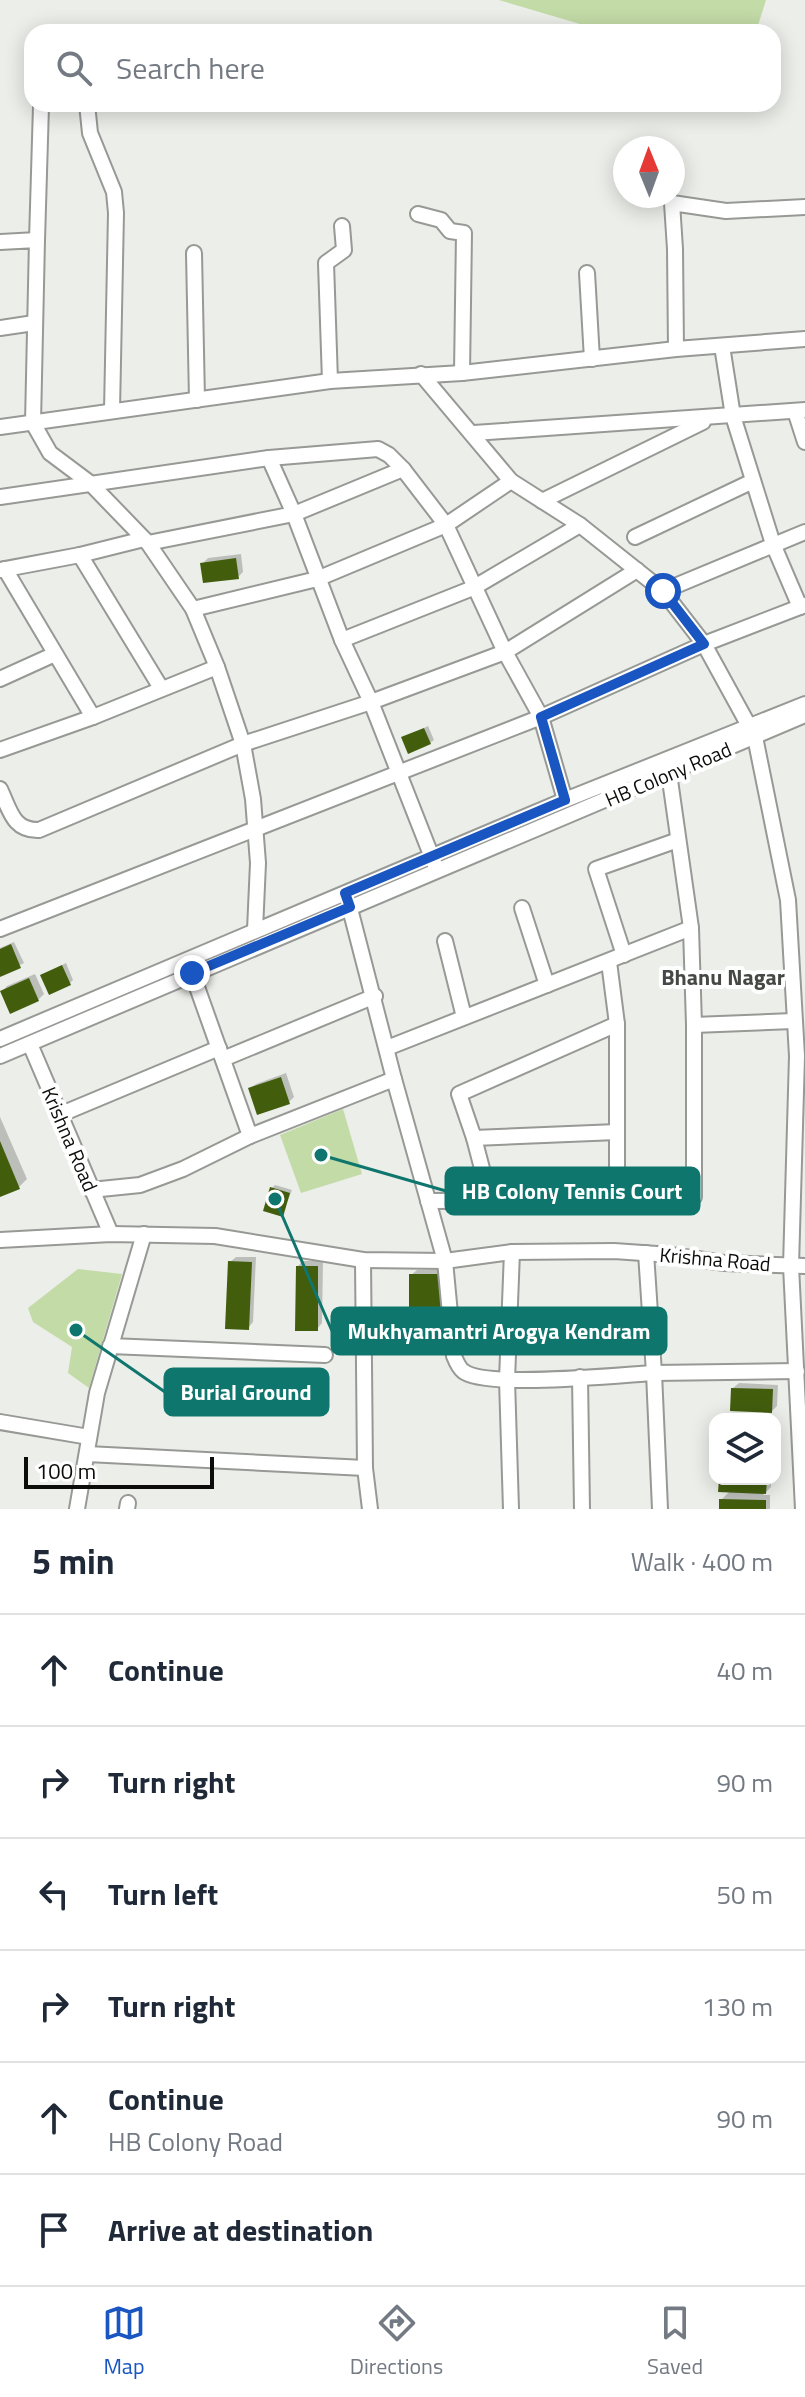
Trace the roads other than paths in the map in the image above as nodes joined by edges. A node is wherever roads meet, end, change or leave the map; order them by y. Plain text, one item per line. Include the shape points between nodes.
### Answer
1 (41, 112) edge
2 (88, 112) edge
3 (805, 207) edge
4 (418, 214) dead end
5 (342, 226) dead end
6 (37, 240) junction
7 (0, 242) edge
8 (194, 253) dead end
9 (587, 273) dead end
10 (34, 323) junction
11 (0, 328) edge
12 (805, 339) edge
13 (722, 346) junction
14 (676, 349) junction
15 (592, 359) junction
16 (462, 373) junction
17 (421, 374) junction
18 (330, 381) junction
19 (197, 400) junction
20 (800, 410) edge
21 (112, 411) junction
22 (733, 416) junction
23 (711, 418) junction
24 (33, 423) junction
25 (0, 427) edge
26 (474, 433) junction
27 (805, 442) edge
28 (269, 458) junction
29 (403, 469) junction
30 (511, 481) junction
31 (753, 481) junction
32 (90, 483) junction
33 (0, 497) edge
34 (542, 501) junction
35 (294, 514) junction
36 (446, 525) junction
37 (580, 525) junction
38 (805, 532) edge
39 (635, 537) dead end
40 (146, 541) junction
41 (773, 544) junction
42 (80, 555) junction
43 (3, 570) edge
44 (637, 570) junction
45 (317, 579) junction
46 (473, 588) junction
47 (663, 591) junction
48 (803, 606) edge
49 (193, 609) junction
50 (342, 640) junction
51 (704, 644) junction
52 (505, 652) junction
53 (55, 654) junction
54 (217, 667) junction
55 (0, 679) edge
56 (161, 688) junction
57 (371, 702) junction
58 (805, 704) edge
59 (805, 715) edge
60 (93, 717) junction
61 (541, 717) junction
62 (753, 732) junction
63 (243, 744) junction
64 (0, 750) edge
65 (399, 773) junction
66 (669, 773) junction
67 (0, 789) edge
68 (565, 800) junction
69 (255, 829) junction
70 (678, 840) junction
71 (434, 864) junction
72 (348, 900) junction
73 (522, 908) dead end
74 (691, 928) junction
75 (0, 929) edge
76 (255, 930) junction
77 (445, 941) dead end
78 (624, 955) junction
79 (609, 962) junction
80 (192, 973) junction
81 (547, 985) junction
82 (375, 996) junction
83 (799, 1005) edge
84 (464, 1017) junction
85 (793, 1021) junction
86 (617, 1024) junction
87 (694, 1025) junction
88 (2, 1033) edge
89 (30, 1044) junction
90 (387, 1048) junction
91 (7, 1053) edge
92 (221, 1054) junction
93 (801, 1056) edge
94 (394, 1079) junction
95 (59, 1115) junction
96 (617, 1132) junction
97 (250, 1136) junction
98 (800, 1136) edge
99 (474, 1138) junction
100 (91, 1190) junction
101 (490, 1199) junction
102 (617, 1200) junction
103 (428, 1201) junction
104 (111, 1234) junction
105 (144, 1234) junction
106 (0, 1240) edge
107 (512, 1252) junction
108 (646, 1253) junction
109 (363, 1260) junction
110 (445, 1261) junction
111 (798, 1266) edge
112 (110, 1346) junction
113 (325, 1355) dead end
114 (797, 1371) junction
115 (654, 1373) junction
116 (580, 1377) junction
117 (507, 1380) junction
118 (0, 1422) edge
119 (802, 1429) edge
120 (89, 1437) junction
121 (87, 1454) junction
122 (365, 1468) junction
123 (77, 1509) edge
124 (370, 1509) edge
125 (511, 1509) edge
126 (582, 1509) edge
127 (660, 1509) edge
128 (803, 1509) edge

1 - 6 street
2 - 21 street via 116,213
3 - 14 street via 726,211 672,203
4 - 16 street via 464,233
5 - 18 street via 344,250 326,263
6 - 7 street
6 - 10 street
8 - 19 street
9 - 15 street
10 - 11 street
10 - 24 street
12 - 13 street
13 - 14 street
13 - 22 street
14 - 15 street
15 - 16 street
16 - 17 street
17 - 18 street
17 - 26 street, Krishna Road
18 - 19 street
19 - 21 street
20 - 22 street
20 - 27 street
21 - 24 street
22 - 23 street
22 - 31 street
23 - 26 street
23 - 34 street
24 - 25 street
24 - 32 street via 50,453
26 - 30 street, Krishna Road
28 - 29 street via 378,449
28 - 32 street
28 - 35 street
29 - 35 street
29 - 36 street
30 - 34 street, Krishna Road
30 - 36 street
31 - 39 street
31 - 41 street
32 - 33 street
32 - 40 street
34 - 37 street, Krishna Road
35 - 40 street
35 - 45 street
36 - 45 street
36 - 46 street
37 - 44 street, Krishna Road
37 - 46 street
38 - 41 street
40 - 42 street
40 - 49 street
41 - 47 street
41 - 48 street
42 - 43 street
42 - 56 street
43 - 53 street
44 - 47 street, Krishna Road
44 - 52 street
45 - 49 street
45 - 50 street
46 - 50 street
46 - 52 street
47 - 51 street, Krishna Road
48 - 51 street
49 - 54 street
50 - 57 street
51 - 61 street
51 - 62 street, Krishna Road
52 - 57 street
52 - 61 street
53 - 55 street
53 - 60 street
54 - 56 street
54 - 63 street
56 - 60 street
57 - 63 street
57 - 65 street
58 - 62 street
59 - 62 street, HB Colony Road
60 - 64 street
61 - 65 street
61 - 68 street
62 - 66 street, HB Colony Road
62 - 68 street
62 - 83 street, Krishna Road via 788,900
63 - 67 street via 39,830 26,831 16,824
63 - 69 street
65 - 69 street
65 - 71 street
66 - 70 street
66 - 71 street, HB Colony Road
68 - 71 street
69 - 75 street
69 - 76 street
70 - 74 street
70 - 78 street via 596,869
71 - 72 street, HB Colony Road
72 - 76 street
72 - 80 street, HB Colony Road
72 - 82 street
73 - 81 street
74 - 78 street
74 - 87 street
76 - 88 street
77 - 84 street
78 - 79 street
79 - 81 street
79 - 86 street
80 - 89 street, HB Colony Road
80 - 92 street
81 - 84 street
82 - 90 street
82 - 92 street
83 - 85 street, Krishna Road
84 - 90 street
85 - 87 street
85 - 93 street, Krishna Road
86 - 96 street
86 - 99 street via 459,1094
87 - 102 street via 694,1197
88 - 91 street
89 - 91 street, HB Colony Road
89 - 95 street, Krishna Road
90 - 94 street
92 - 95 street
92 - 97 street
93 - 98 street, Krishna Road
94 - 97 street
94 - 103 street
95 - 100 street, Krishna Road
96 - 99 street
96 - 102 street
97 - 100 street via 140,1185
98 - 111 street, Krishna Road
99 - 101 street
100 - 104 street, Krishna Road
101 - 102 street
101 - 103 street
103 - 110 street
104 - 105 street, Krishna Road
104 - 106 street, Krishna Road
105 - 109 street, Krishna Road via 215,1236
105 - 112 street
107 - 108 street, Krishna Road
107 - 110 street, Krishna Road
107 - 117 street
108 - 111 street, Krishna Road
108 - 115 street
109 - 110 street, Krishna Road
109 - 122 street
110 - 117 street via 458,1364 471,1376
111 - 114 street
112 - 113 street
112 - 120 street
114 - 115 street
114 - 119 street
115 - 116 street
115 - 127 street
116 - 117 street
116 - 126 street
117 - 125 street
118 - 120 street
119 - 128 street
120 - 121 street
121 - 122 street
121 - 123 street
122 - 124 street

